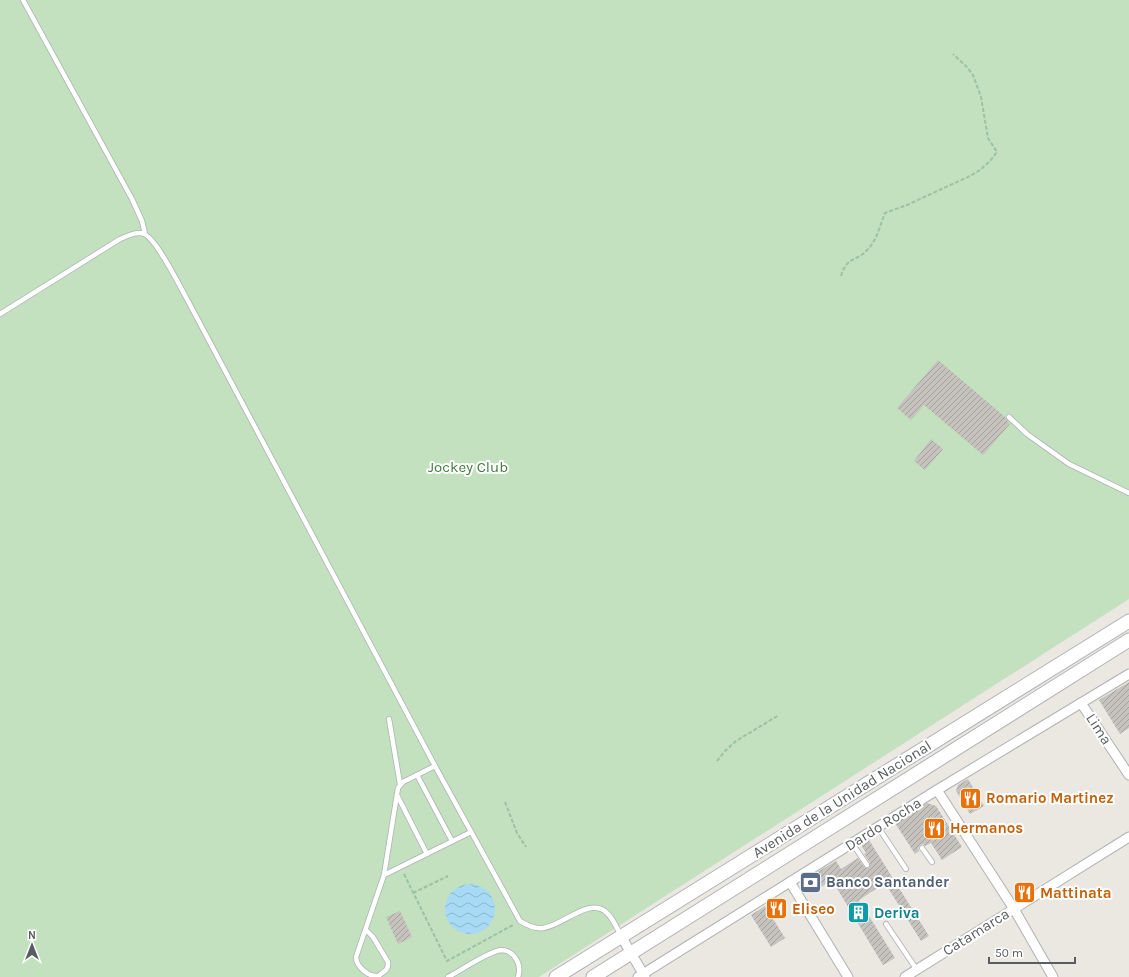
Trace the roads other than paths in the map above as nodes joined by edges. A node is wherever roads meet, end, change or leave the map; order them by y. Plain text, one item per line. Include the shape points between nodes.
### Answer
1 (23, 0) edge
2 (145, 234) junction
3 (0, 314) edge
4 (1009, 417) dead end
5 (1129, 493) edge
6 (1129, 621) edge
7 (1129, 640) edge
8 (1129, 674) edge
9 (1081, 703) junction
10 (390, 719) dead end
11 (435, 766) junction
12 (417, 775) junction
13 (1129, 776) edge
14 (400, 784) junction
15 (937, 790) junction
16 (397, 795) junction
17 (878, 827) junction
18 (471, 832) junction
19 (1129, 837) edge
20 (452, 841) junction
21 (852, 843) junction
22 (922, 848) dead end
23 (427, 854) junction
24 (932, 862) dead end
25 (867, 865) dead end
26 (906, 869) dead end
27 (384, 875) junction
28 (790, 882) junction
29 (1014, 909) junction
30 (886, 924) dead end
31 (366, 930) junction
32 (621, 936) junction
33 (631, 954) junction
34 (916, 970) junction
35 (642, 976) edge
36 (448, 977) edge
37 (518, 977) edge
38 (556, 977) edge
39 (593, 977) edge
40 (848, 977) edge
41 (904, 977) edge
42 (1053, 977) edge

1 - 2 lane via 132,199
2 - 3 lane via 134,233 120,239
2 - 11 lane via 159,250 188,301
4 - 5 lane via 1027,434 1069,464
6 - 32 main road, Avenida de la Unidad Nacional
7 - 33 main road, Avenida de la Unidad Nacional
8 - 9 street, Dardo Rocha
9 - 13 street, Lima
9 - 15 street, Dardo Rocha
10 - 14 lane
11 - 12 lane
11 - 18 lane
12 - 14 lane
12 - 20 lane
14 - 16 lane
15 - 17 street, Dardo Rocha via 902,815
15 - 29 street
16 - 23 lane
16 - 27 lane
17 - 21 street, Dardo Rocha
17 - 26 lane
18 - 20 lane
18 - 32 lane via 520,921 530,927 542,928 555,925 579,912 596,908 608,914
19 - 29 street, Catamarca
20 - 23 lane
21 - 25 lane
21 - 28 street, Dardo Rocha
22 - 24 lane
23 - 27 lane
27 - 31 lane
28 - 35 street, Dardo Rocha
28 - 40 street
29 - 34 street, Catamarca
29 - 42 street
30 - 34 lane
31 - 31 lane via 356,961 370,975 378,976 387,970 388,962 374,937
32 - 33 street
32 - 38 main road, Avenida de la Unidad Nacional
33 - 35 street
33 - 39 main road, Avenida de la Unidad Nacional
34 - 41 street, Catamarca
36 - 37 lane via 493,952 502,950 510,952 516,958 520,965

